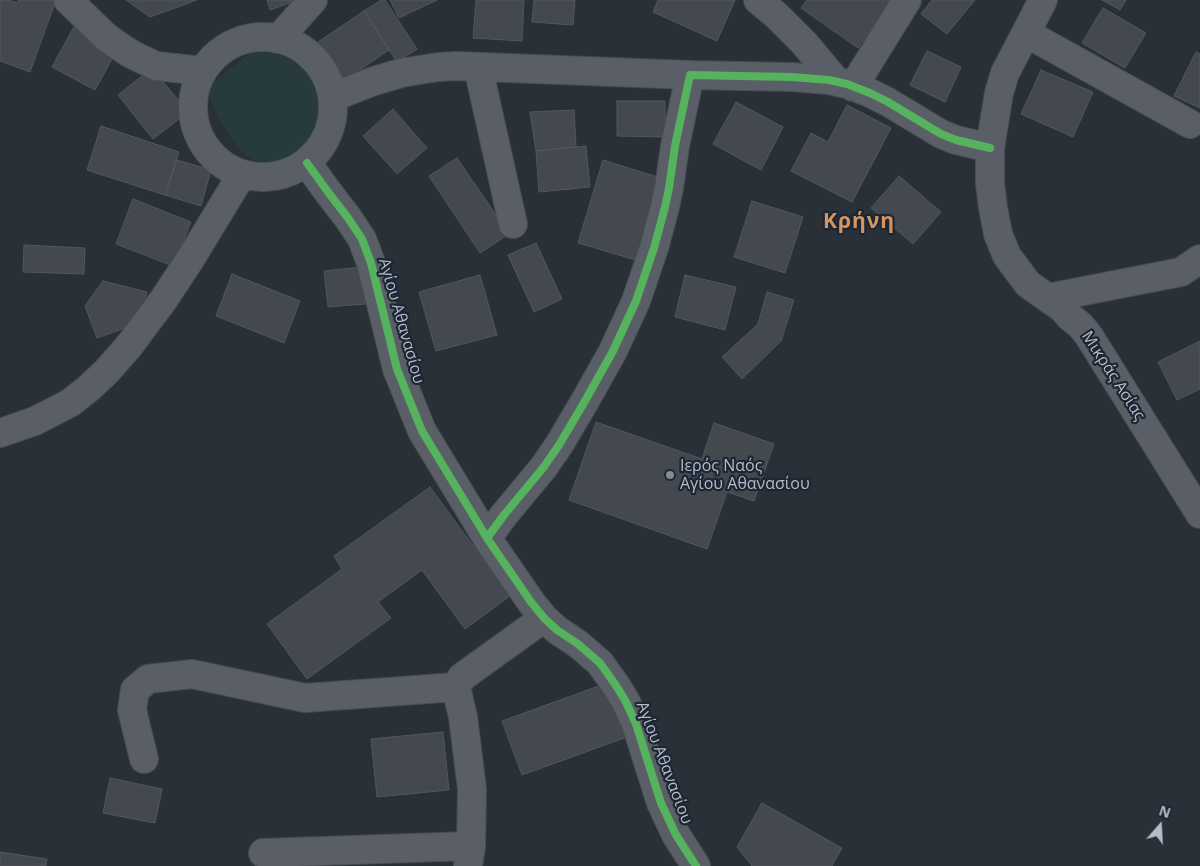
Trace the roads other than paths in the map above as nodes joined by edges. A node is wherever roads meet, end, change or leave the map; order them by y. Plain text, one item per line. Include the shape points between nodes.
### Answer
1 (68, 0) edge
2 (313, 0) edge
3 (758, 0) edge
4 (907, 0) edge
5 (1043, 0) edge
6 (1026, 32) junction
7 (278, 39) junction
8 (478, 67) junction
9 (202, 71) junction
10 (690, 75) junction
11 (844, 84) junction
12 (333, 97) junction
13 (1190, 124) dead end
14 (990, 148) junction
15 (308, 163) junction
16 (243, 175) junction
17 (513, 224) dead end
18 (1200, 259) edge
19 (1048, 298) junction
20 (0, 433) edge
21 (1200, 514) edge
22 (487, 538) junction
23 (544, 618) junction
24 (456, 687) junction
25 (144, 759) dead end
26 (263, 853) dead end
27 (469, 856) edge
28 (696, 866) edge

1 - 9 street via 105,36 131,54 156,66
2 - 7 street
3 - 11 street
4 - 11 street
5 - 6 street, Μικράς Ασίας
6 - 13 street
6 - 14 street, Μικράς Ασίας via 1003,80
7 - 9 street via 252,38 227,46
7 - 12 street via 296,45 318,63
8 - 10 street
8 - 12 street via 438,67 401,73
8 - 17 street
9 - 16 street via 194,91 192,112 197,133 215,159
10 - 11 street via 790,77
10 - 22 street via 665,206 636,300 613,351 559,445
11 - 14 street via 888,102 948,137
12 - 15 street via 331,127
14 - 19 street, Μικράς Ασίας via 993,208 1002,246 1028,284
15 - 16 street via 274,177
15 - 22 street, Αγίου Αθανασίου via 362,239 397,369 422,432
16 - 20 street via 164,299 108,371 70,403 35,421
18 - 19 street via 1181,272
19 - 21 street, Μικράς Ασίας via 1089,336
22 - 23 street, Αγίου Αθανασίου
23 - 24 street via 462,677
23 - 28 street, Αγίου Αθανασίου via 600,663 617,687 634,719 661,803
24 - 25 street via 305,698 192,674 148,680 135,690 132,710
24 - 27 street via 472,788
26 - 27 street

